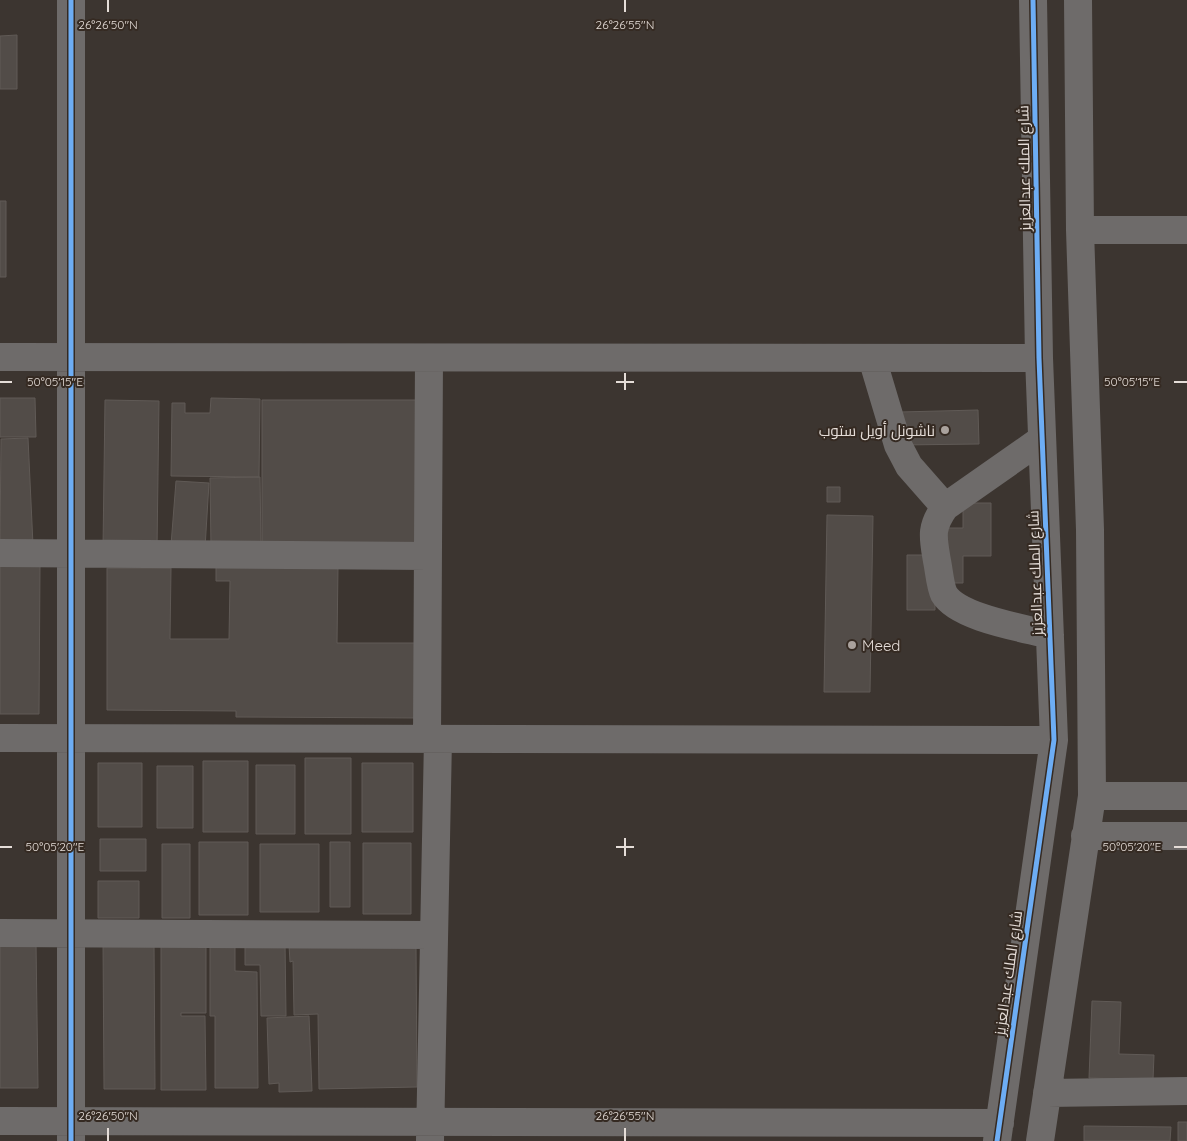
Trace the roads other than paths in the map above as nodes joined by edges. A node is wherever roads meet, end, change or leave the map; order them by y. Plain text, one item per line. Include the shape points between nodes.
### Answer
1 (71, 0) edge
2 (1033, 0) edge
3 (1078, 0) edge
4 (1080, 230) junction
5 (1187, 230) edge
6 (0, 357) edge
7 (71, 358) junction
8 (429, 358) junction
9 (872, 358) junction
10 (1039, 358) junction
11 (1042, 439) junction
12 (945, 507) junction
13 (0, 553) edge
14 (70, 554) junction
15 (428, 556) junction
16 (1050, 635) junction
17 (0, 738) edge
18 (71, 738) junction
19 (433, 738) junction
20 (1054, 740) junction
21 (1092, 796) junction
22 (1187, 796) edge
23 (1085, 836) junction
24 (1187, 836) edge
25 (0, 933) edge
26 (71, 934) junction
27 (432, 935) junction
28 (1187, 1091) edge
29 (1047, 1094) junction
30 (0, 1121) edge
31 (71, 1131) edge
32 (430, 1132) edge
33 (998, 1132) edge
34 (1040, 1141) edge

1 - 7 street
2 - 10 street, شارع الملك عبدالعزيز
3 - 4 street
4 - 5 street
4 - 21 street via 1090,530
6 - 7 street
7 - 8 street
7 - 14 street
8 - 9 street
8 - 15 street
9 - 10 street
9 - 12 street via 898,445 909,466
10 - 11 street, شارع الملك عبدالعزيز
11 - 12 street
11 - 16 street, شارع الملك عبدالعزيز
12 - 16 street via 936,520 932,536 944,594 973,614
13 - 14 street
14 - 15 street
14 - 18 street
15 - 19 street
16 - 20 street, شارع الملك عبدالعزيز
17 - 18 street
18 - 19 street
18 - 26 street
19 - 20 street
19 - 27 street
20 - 33 street, شارع الملك عبدالعزيز
21 - 22 street
21 - 23 street
23 - 24 street
23 - 29 street
25 - 26 street
26 - 27 street
26 - 31 street
27 - 32 street
28 - 29 street
29 - 34 street
30 - 31 street
31 - 32 street
32 - 33 street

